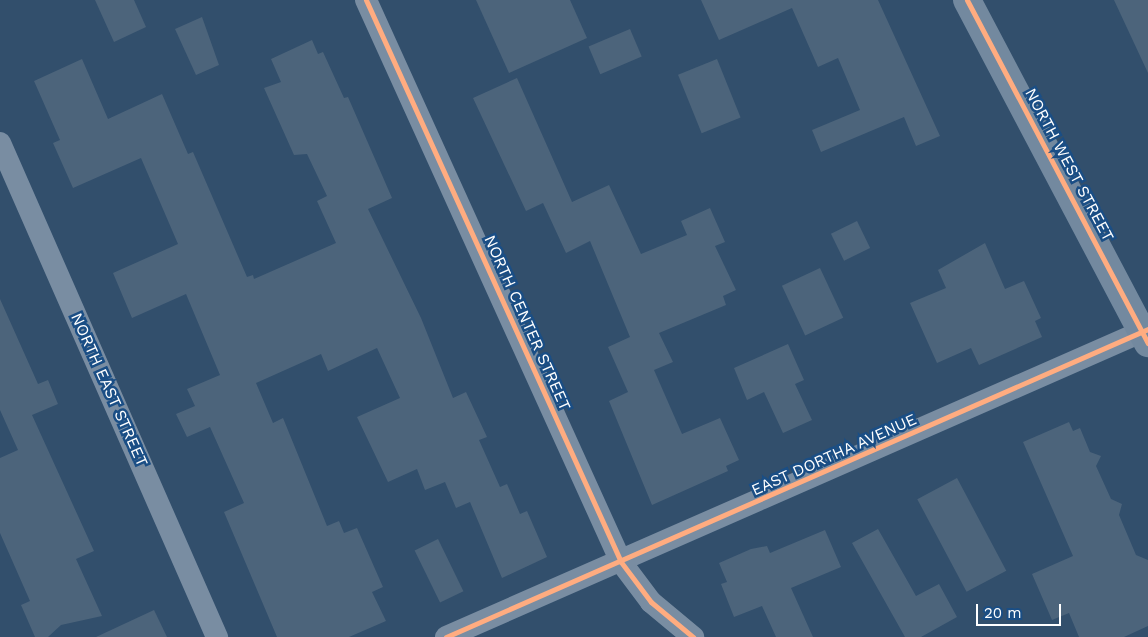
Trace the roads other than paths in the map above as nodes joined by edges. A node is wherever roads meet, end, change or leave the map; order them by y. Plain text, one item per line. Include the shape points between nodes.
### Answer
1 (366, 0) edge
2 (967, 0) edge
3 (0, 143) edge
4 (1146, 335) edge
5 (621, 562) junction
6 (217, 637) edge
7 (446, 637) edge
8 (693, 637) edge

1 - 5 street, NORTH CENTER STREET
2 - 4 street, NORTH WEST STREET
3 - 6 street, NORTH EAST STREET
4 - 5 street, EAST DORTHA AVENUE
5 - 7 street, EAST DORTHA AVENUE
5 - 8 street, NORTH CENTER STREET via 651,602

